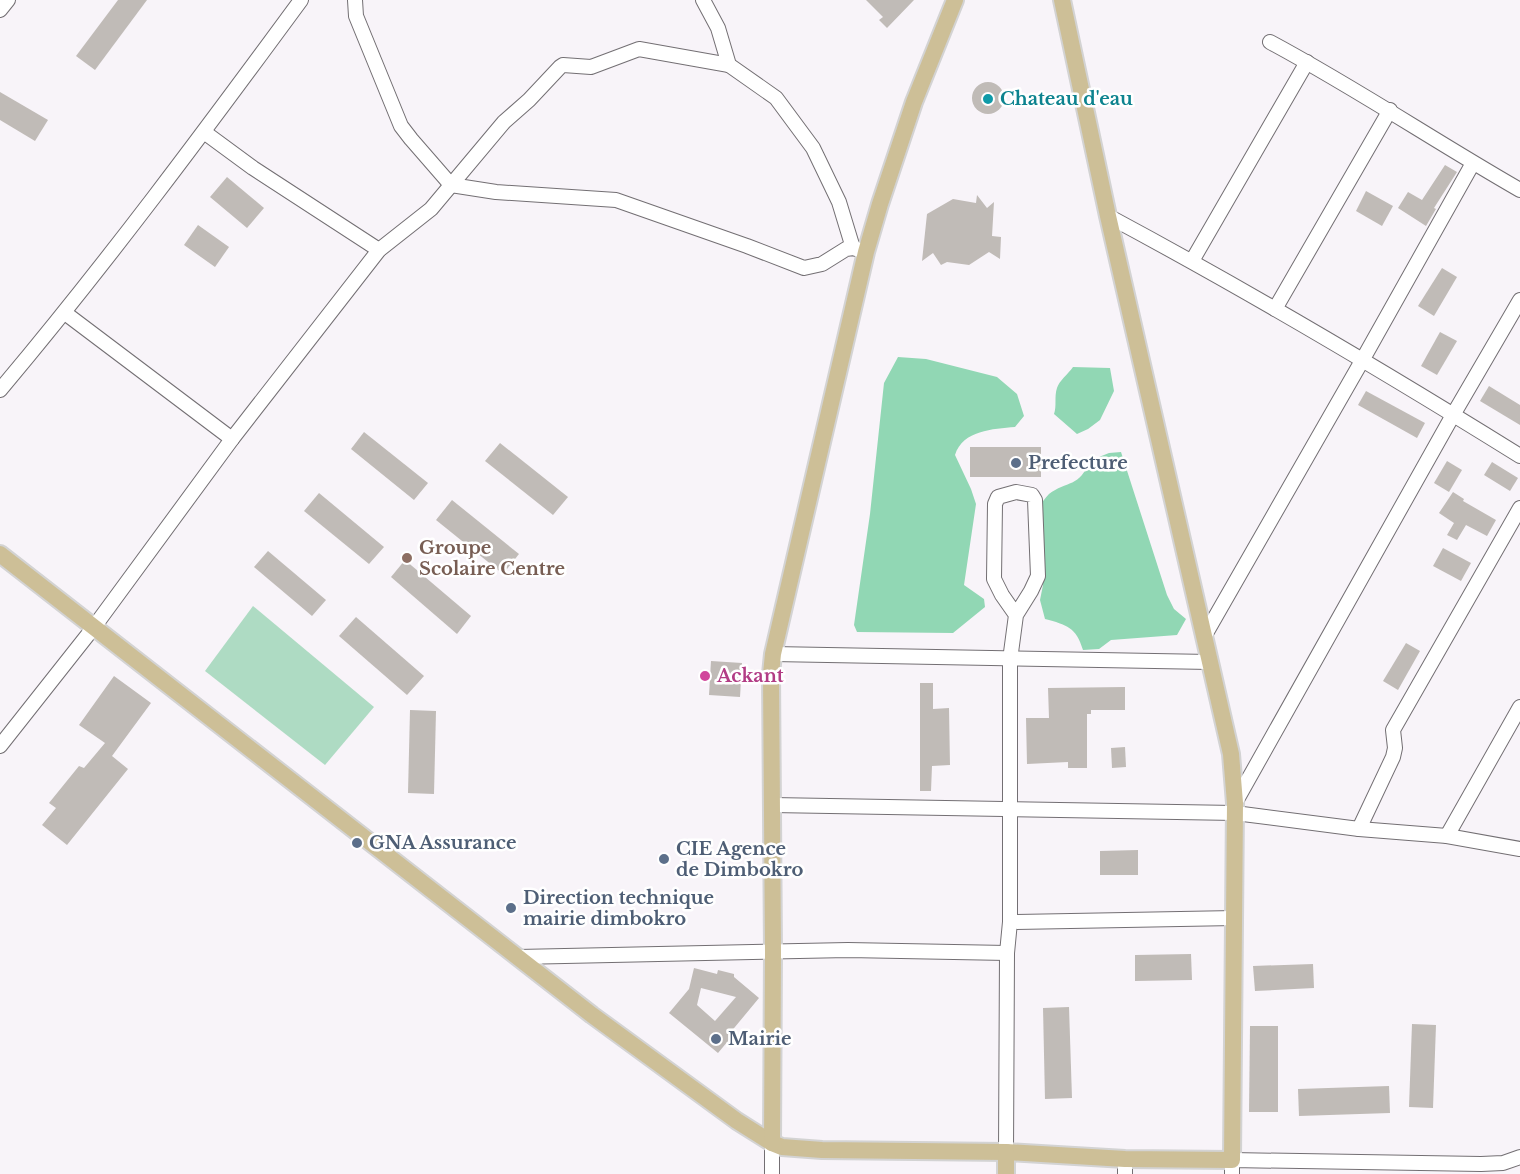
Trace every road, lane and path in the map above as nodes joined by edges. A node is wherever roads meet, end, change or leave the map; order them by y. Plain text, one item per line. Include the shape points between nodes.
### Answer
1 (8, 0) edge
2 (301, 0) edge
3 (355, 0) edge
4 (703, 0) edge
5 (954, 2) edge
6 (1062, 3) edge
7 (0, 10) edge
8 (1270, 42) dead end
9 (1307, 62) junction
10 (729, 65) junction
11 (1390, 110) junction
12 (204, 132) junction
13 (1473, 163) junction
14 (452, 185) junction
15 (1520, 190) edge
16 (1108, 216) junction
17 (379, 250) junction
18 (860, 250) junction
19 (1192, 261) junction
20 (1520, 300) edge
21 (1275, 309) junction
22 (65, 313) junction
23 (1363, 360) junction
24 (0, 390) edge
25 (1453, 415) junction
26 (232, 439) junction
27 (1520, 456) edge
28 (1520, 508) edge
29 (0, 554) edge
30 (1016, 615) junction
31 (94, 627) junction
32 (1205, 635) junction
33 (773, 654) junction
34 (1010, 660) junction
35 (1210, 662) junction
36 (1520, 707) edge
37 (0, 746) edge
38 (772, 805) junction
39 (1009, 808) junction
40 (1235, 808) junction
41 (1359, 829) junction
42 (1447, 836) junction
43 (1520, 849) edge
44 (1234, 918) junction
45 (1010, 922) junction
46 (773, 952) junction
47 (1007, 953) junction
48 (518, 957) junction
49 (772, 1143) junction
50 (1006, 1152) junction
51 (1520, 1156) edge
52 (1125, 1166) edge
53 (1232, 1167) edge
54 (1481, 1169) edge
55 (772, 1174) edge
56 (1006, 1174) edge

1 - 7 street
2 - 12 street
3 - 14 street via 356,16 401,126
4 - 10 street via 718,28
5 - 18 main road
6 - 16 main road
8 - 9 street
9 - 11 street
9 - 19 street
10 - 14 street via 639,50 591,67 563,65 504,122
10 - 18 street via 776,98 802,132 833,187
11 - 13 street
11 - 21 street
12 - 17 street
12 - 22 street
13 - 15 street
13 - 23 street
14 - 17 street via 431,209
14 - 18 street via 616,200 804,268 822,264 846,249
16 - 19 street
16 - 32 main road
17 - 26 street
18 - 33 main road
19 - 21 street
20 - 25 street
21 - 23 street
22 - 24 street
22 - 26 street
23 - 25 street
23 - 32 street
25 - 27 street
25 - 40 street
26 - 31 street
28 - 41 street via 1393,730 1393,757
29 - 31 main road
30 - 30 street via 1038,576 1035,500 1032,495 1016,492 998,497 995,504 994,569 994,579
30 - 34 street
31 - 37 street
31 - 48 main road
32 - 35 main road
33 - 34 street
33 - 38 main road
34 - 35 street
34 - 39 street
35 - 40 main road via 1231,754
36 - 42 street
38 - 39 street
38 - 46 main road
39 - 40 street
39 - 45 street
40 - 41 street
40 - 44 main road
41 - 42 street
42 - 43 street
44 - 45 street
44 - 53 main road
45 - 47 street
46 - 47 street
46 - 48 street
46 - 49 main road
47 - 50 street
48 - 49 main road via 754,1134
49 - 50 main road via 822,1150
49 - 55 street
50 - 52 main road
50 - 56 main road
51 - 54 street
52 - 53 main road
53 - 54 street

